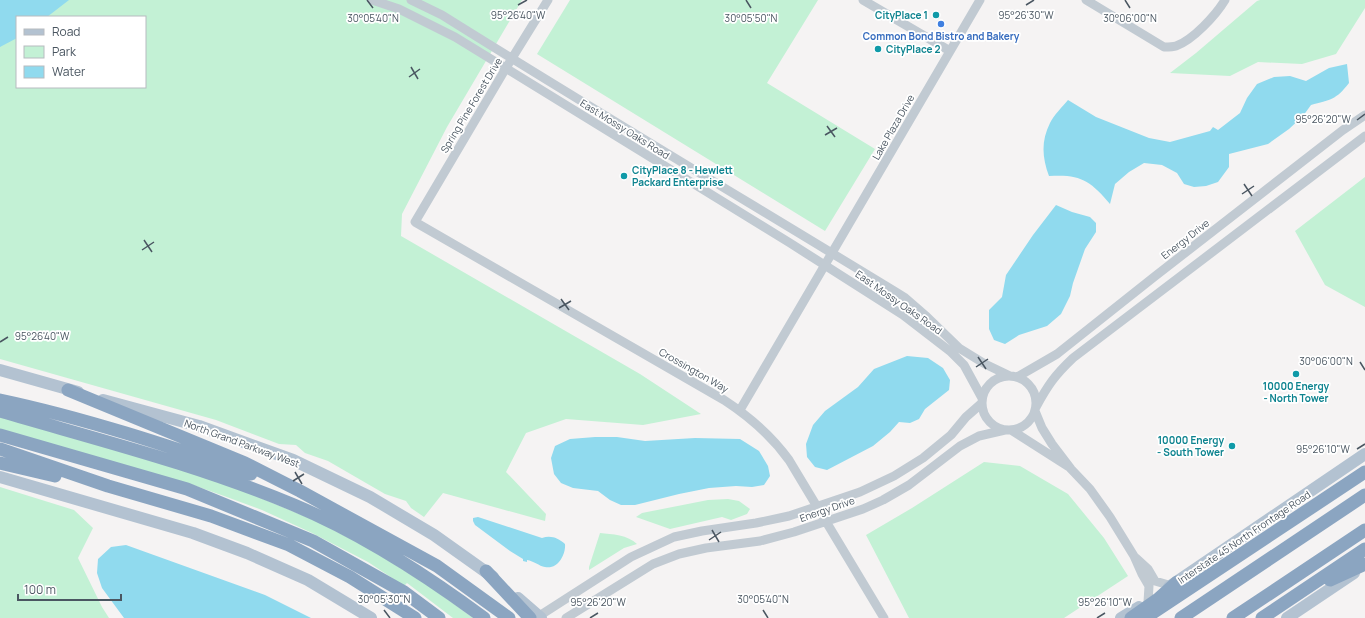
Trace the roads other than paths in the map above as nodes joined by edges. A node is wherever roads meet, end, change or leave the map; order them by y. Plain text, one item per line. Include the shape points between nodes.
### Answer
1 (372, 0) edge
2 (411, 0) edge
3 (548, 0) edge
4 (863, 0) edge
5 (980, 0) edge
6 (1086, 0) edge
7 (1225, 0) edge
8 (950, 51) junction
9 (512, 59) junction
10 (506, 68) junction
11 (1365, 115) edge
12 (621, 125) junction
13 (615, 136) junction
14 (1365, 136) edge
15 (724, 187) junction
16 (717, 199) junction
17 (415, 222) joint
18 (832, 253) junction
19 (825, 265) junction
20 (0, 370) edge
21 (1013, 376) junction
22 (68, 390) junction
23 (0, 400) edge
24 (982, 401) junction
25 (1036, 409) junction
26 (740, 410) junction
27 (0, 411) edge
28 (1008, 430) junction
29 (0, 434) edge
30 (0, 450) edge
31 (1365, 454) edge
32 (0, 463) edge
33 (1072, 469) junction
34 (1365, 472) edge
35 (0, 478) edge
36 (108, 486) junction
37 (300, 491) junction
38 (1365, 495) edge
39 (816, 507) junction
40 (825, 521) junction
41 (1365, 530) edge
42 (1364, 549) edge
43 (1134, 556) junction
44 (631, 557) junction
45 (1365, 565) edge
46 (486, 571) joint
47 (640, 572) junction
48 (1174, 584) junction
49 (1148, 602) junction
50 (530, 614) edge
51 (371, 618) edge
52 (415, 618) edge
53 (439, 618) edge
54 (484, 618) edge
55 (509, 618) edge
56 (541, 618) edge
57 (566, 618) edge
58 (884, 618) edge
59 (1121, 618) edge
60 (1131, 618) edge
61 (1145, 618) edge
62 (1181, 618) edge
63 (1233, 618) edge
64 (1263, 618) edge
65 (1287, 618) edge

1 - 10 street, East Mossy Oaks Road via 399,9 455,37
2 - 9 street, East Mossy Oaks Road via 442,15
3 - 9 street, Spring Pine Forest Drive
4 - 8 street
5 - 8 street, Lake Plaza Drive
6 - 7 street via 1164,47 1176,46 1189,38 1217,12
8 - 18 street, Lake Plaza Drive
9 - 10 street, Spring Pine Forest Drive
9 - 12 street, East Mossy Oaks Road
10 - 13 street, East Mossy Oaks Road
10 - 17 street, Spring Pine Forest Drive
11 - 21 street, Energy Drive via 1154,276 1057,354
12 - 13 street
12 - 15 street, East Mossy Oaks Road
13 - 16 street, East Mossy Oaks Road
14 - 25 street via 1073,358 1047,386
15 - 16 street
15 - 18 street, East Mossy Oaks Road
16 - 19 street, East Mossy Oaks Road
17 - 26 street, Crossington Way
18 - 19 street, Lake Plaza Drive
18 - 21 street, East Mossy Oaks Road via 904,297 959,348 985,364
19 - 24 street, East Mossy Oaks Road via 903,315 951,352 964,365
19 - 26 street, Lake Plaza Drive
20 - 22 main road, North Grand Parkway West
21 - 24 street via 993,381 985,390
21 - 25 street via 1031,386 1035,394
22 - 37 highway via 245,463
22 - 46 main road, North Grand Parkway West via 199,426 293,460 370,497 434,535
23 - 37 highway via 47,410
24 - 28 street via 988,421 996,427
24 - 39 street, Energy Drive via 951,435 923,458 860,492
25 - 28 street via 1028,423 1020,428
25 - 33 street via 1042,428
26 - 39 street, Crossington Way via 774,440 789,460
27 - 54 highway via 211,473 296,506 346,530 395,558 447,590
28 - 33 street
28 - 40 street, Energy Drive via 979,436 960,446 909,485 883,500
29 - 53 highway via 187,489 313,541 404,592
30 - 36 highway
31 - 48 main road, Interstate 45 North Frontage Road
32 - 36 highway
33 - 43 street via 1110,517
34 - 61 highway
35 - 51 main road via 193,533 248,553 308,580
36 - 52 highway via 211,516 289,545 350,577
37 - 55 highway via 437,566
38 - 62 highway
39 - 40 street, Crossington Way
39 - 44 street, Energy Drive via 756,523 674,537
40 - 47 street, Energy Drive via 760,541 679,554
40 - 58 street, Crossington Way
41 - 63 highway
42 - 64 highway
43 - 48 street via 1148,569 1155,581
43 - 49 street via 1149,586
44 - 47 street
44 - 50 street, Energy Drive
45 - 64 highway via 1309,590
45 - 65 main road
46 - 50 highway
47 - 57 street, Energy Drive
48 - 49 main road, Interstate 45 North Frontage Road
48 - 60 highway
49 - 59 main road, Interstate 45 North Frontage Road
50 - 56 main road

